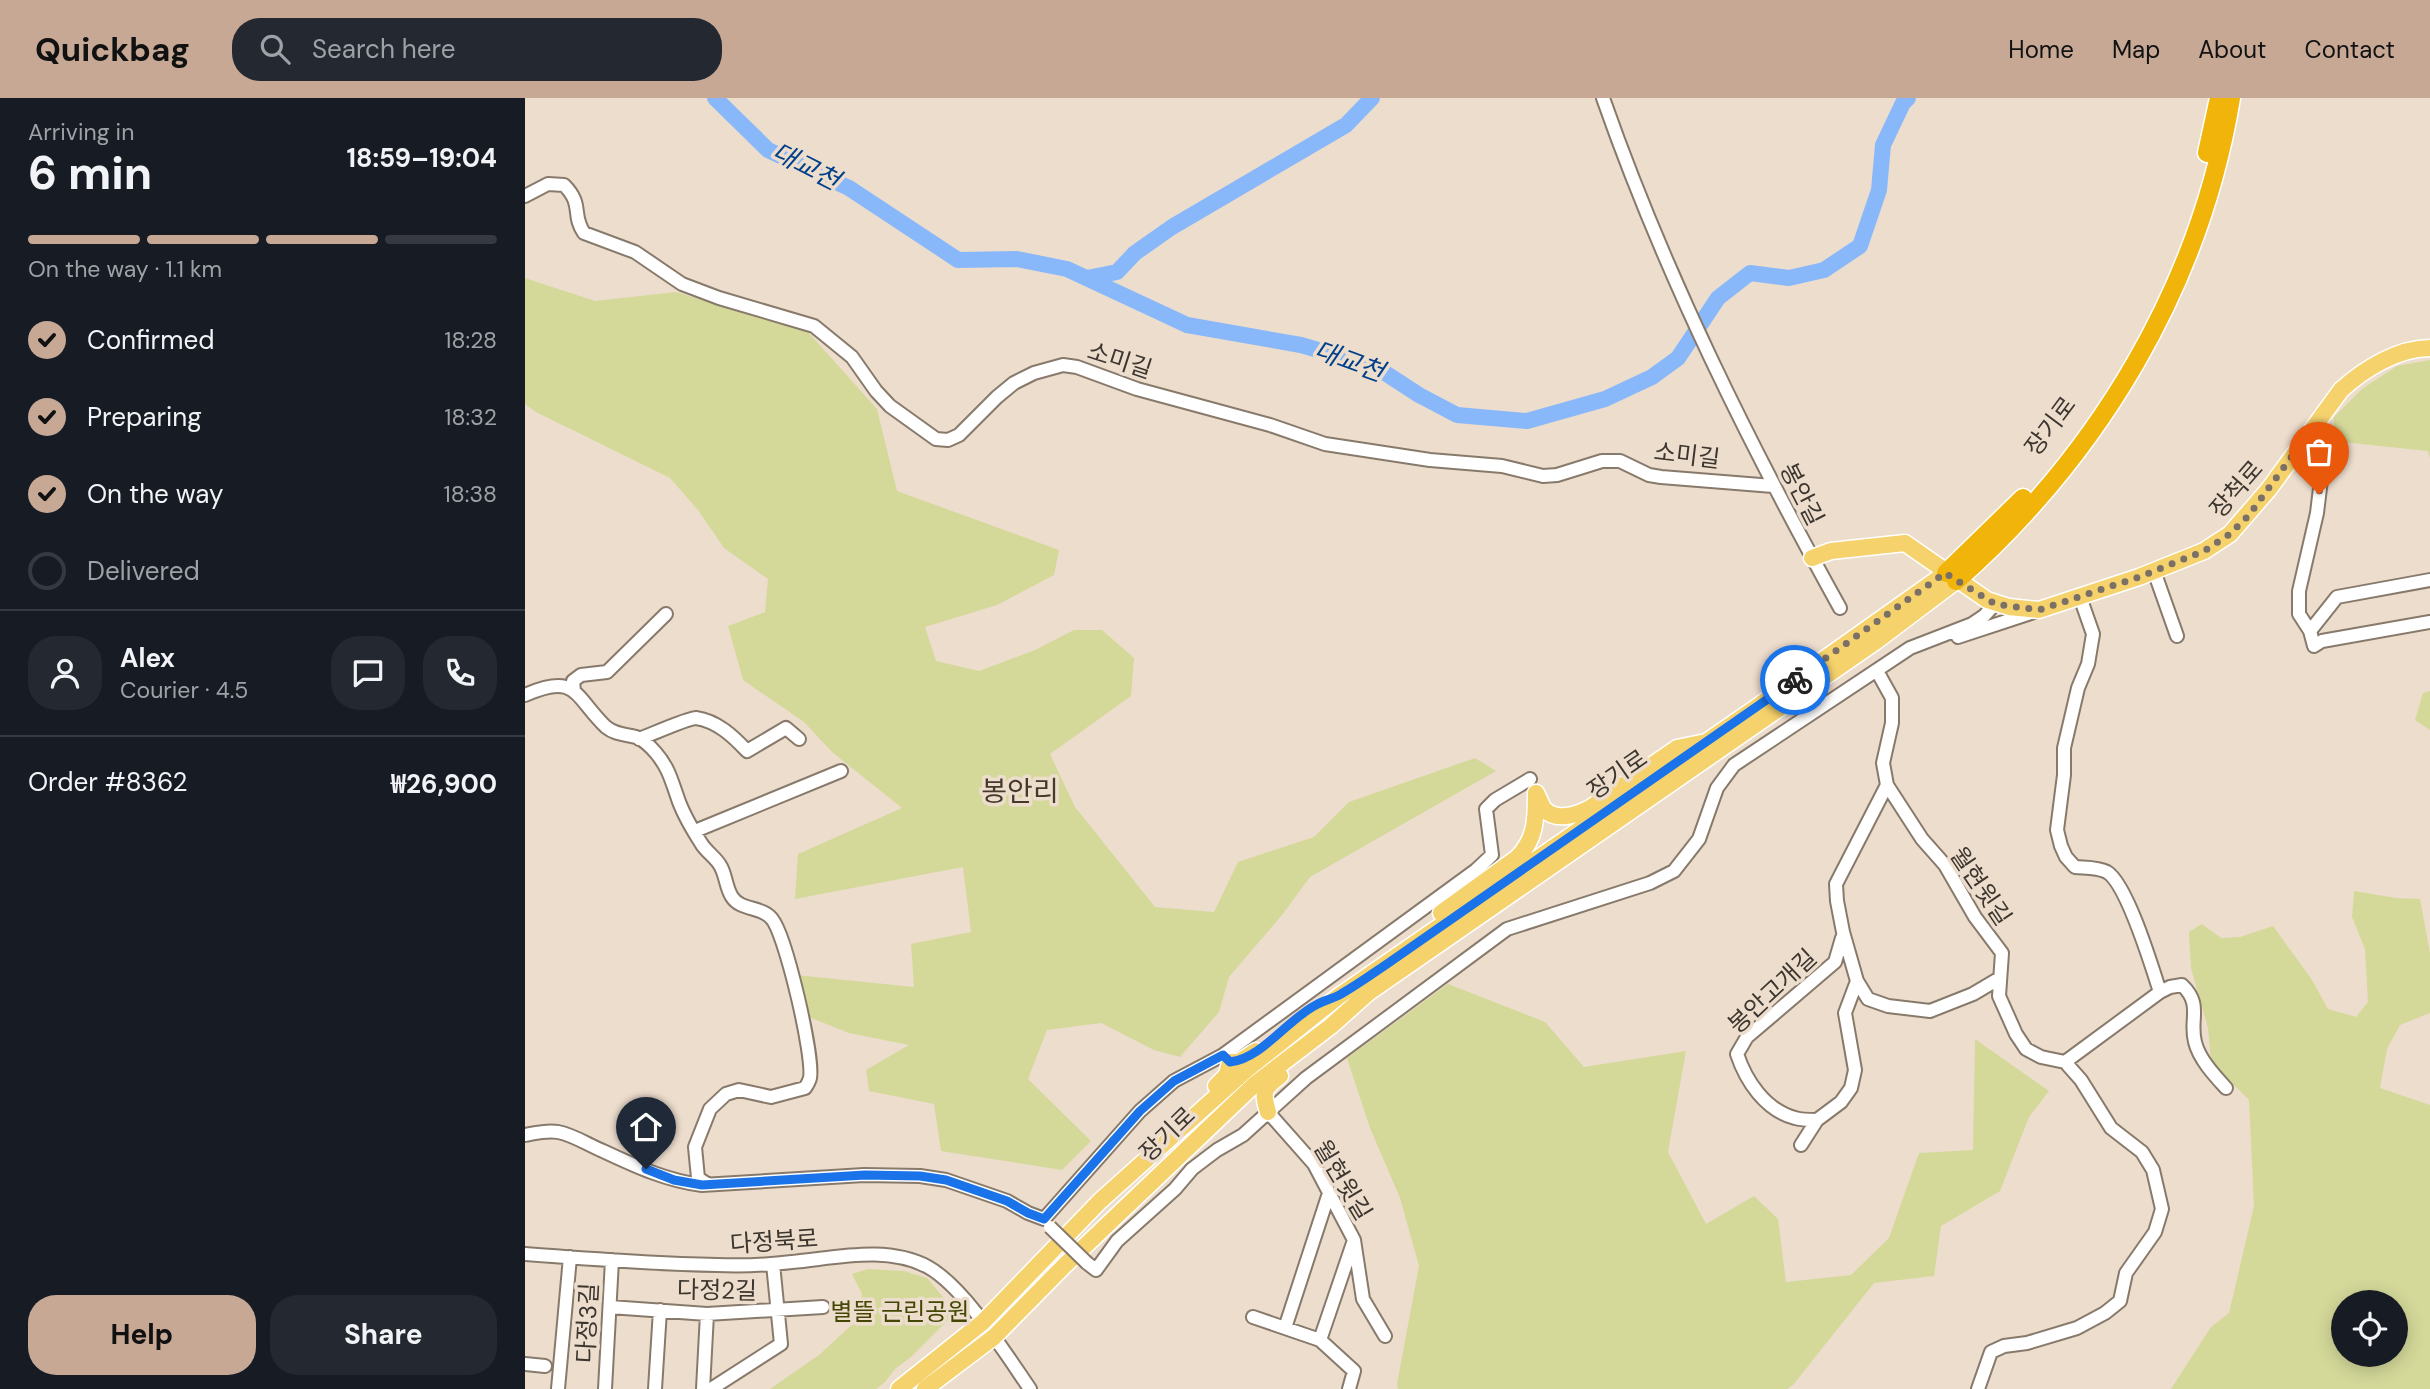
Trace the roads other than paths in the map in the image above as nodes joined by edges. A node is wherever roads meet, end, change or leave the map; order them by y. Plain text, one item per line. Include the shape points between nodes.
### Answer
1 (1602, 98) edge
2 (2219, 98) edge
3 (2231, 98) edge
4 (525, 196) edge
5 (2430, 348) edge
6 (2317, 422) junction
7 (1773, 486) junction
8 (1812, 558) junction
9 (2154, 571) junction
10 (1951, 577) junction
11 (2430, 580) edge
12 (2080, 597) junction
13 (1995, 604) junction
14 (1840, 608) dead end
15 (2039, 610) junction
16 (666, 614) dead end
17 (2430, 622) edge
18 (2310, 631) junction
19 (2177, 636) dead end
20 (1910, 648) junction
21 (1877, 671) junction
22 (574, 691) junction
23 (525, 695) edge
24 (639, 739) junction
25 (799, 739) dead end
26 (1707, 742) junction
27 (841, 771) dead end
28 (1530, 779) dead end
29 (1887, 785) junction
30 (695, 831) junction
31 (1843, 932) junction
32 (1387, 964) junction
33 (2000, 978) junction
34 (1857, 981) junction
35 (2160, 992) junction
36 (1339, 996) junction
37 (1331, 1026) junction
38 (1227, 1059) junction
39 (2065, 1062) junction
40 (2226, 1088) dead end
41 (1268, 1111) junction
42 (1817, 1120) junction
43 (1202, 1134) junction
44 (525, 1135) edge
45 (1801, 1145) dead end
46 (707, 1184) junction
47 (1329, 1192) junction
48 (1100, 1201) junction
49 (1047, 1223) junction
50 (1355, 1240) junction
51 (525, 1254) edge
52 (570, 1257) junction
53 (612, 1260) junction
54 (773, 1264) junction
55 (610, 1307) junction
56 (823, 1307) dead end
57 (660, 1310) junction
58 (779, 1312) junction
59 (707, 1314) junction
60 (1253, 1317) dead end
61 (983, 1322) junction
62 (1285, 1328) junction
63 (1385, 1336) dead end
64 (994, 1337) junction
65 (1319, 1340) junction
66 (525, 1364) edge
67 (545, 1366) dead end
68 (558, 1389) edge
69 (605, 1389) edge
70 (655, 1389) edge
71 (703, 1389) edge
72 (711, 1389) edge
73 (899, 1389) edge
74 (925, 1389) edge
75 (1030, 1389) edge
76 (1349, 1389) edge
77 (1978, 1389) edge

1 - 7 street, 봉안길 via 1643,209
2 - 10 highway, 장기로 via 2182,239 2131,350 2060,456
3 - 10 highway, 장기로 via 2211,190 2193,244 2141,356 2069,463 1994,546
4 - 7 street, 소미길 via 548,184 564,185 573,193 584,233 635,252 681,284 814,326 852,357 890,406 936,439 958,435 1014,383 1063,365 1325,444 1543,476 1611,460 1661,478
5 - 6 main road, 장척로 via 2403,353 2354,379
6 - 9 main road, 장척로 via 2230,534 2204,551
6 - 18 street via 2322,467 2299,591 2299,614
7 - 8 street, 봉안길
8 - 10 main road via 1831,551 1905,543
8 - 14 street, 봉안길
9 - 12 main road, 장척로
9 - 19 street
10 - 13 main road
10 - 26 main road, 장기로
10 - 37 main road, 장기로 via 1875,642 1367,993
11 - 18 street via 2337,597
12 - 15 main road, 장척로
12 - 35 street via 2093,634 2064,748 2057,830 2066,857 2075,867 2097,868 2118,883
13 - 15 main road
13 - 20 street via 1972,624
15 - 20 street via 1961,637
16 - 22 street via 607,673 573,681
17 - 18 street via 2313,646
20 - 21 street
21 - 29 street via 1892,698 1883,763
21 - 41 street via 1734,765 1717,789 1699,839 1674,871 1507,929
22 - 23 street via 560,684
22 - 24 street via 612,732
24 - 25 street via 694,718 731,734 747,751 786,728
24 - 30 street via 667,768
26 - 32 main road, 장기로
26 - 32 main road via 1677,748 1574,816 1551,814 1537,793 1535,827 1527,848 1403,941
27 - 30 street
28 - 38 street via 1486,809 1492,855 1476,870
29 - 31 street, 봉안고개길 via 1836,884
29 - 33 street, 월현윗길 via 2001,953
30 - 46 street via 707,853 720,864 736,902 766,912 774,922 792,976 810,1068 805,1088 771,1097 739,1090 726,1094 710,1109 695,1147 698,1178
31 - 34 street, 봉안고개길
31 - 42 street, 봉안고개길 via 1835,962 1748,1037 1737,1054 1769,1105 1795,1118
32 - 36 main road, 장기로
33 - 34 street via 1930,1012 1868,999
33 - 39 street, 월현윗길 via 1999,996 2026,1049
34 - 42 street via 1845,1013 1855,1070 1850,1088 1841,1102
35 - 39 street
35 - 40 street via 2182,985 2192,995 2195,1043
36 - 38 main road via 1316,1004 1239,1062
36 - 48 main road, 장기로 via 1246,1070
37 - 41 main road via 1328,1039 1267,1086 1263,1094
37 - 43 main road, 장기로 via 1255,1084
38 - 48 main road via 1227,1075 1109,1184
38 - 49 street via 1174,1081 1140,1111
39 - 77 street via 2111,1128 2142,1152 2153,1171 2162,1209 2155,1232 2126,1273 2120,1301 2077,1328 1991,1352
41 - 43 main road via 1249,1102 1220,1129
41 - 47 street, 월현윗길 via 1314,1164
41 - 49 street, bridge via 1243,1135 1192,1169 1117,1241 1096,1270
42 - 45 street
43 - 64 main road, 장기로
44 - 46 street via 558,1132 661,1176
46 - 49 street via 920,1176 1007,1201
47 - 50 street, 월현윗길
47 - 62 street
48 - 61 main road, 장기로
50 - 63 street, 월현윗길 via 1363,1299
50 - 65 street, 월현윗길
51 - 52 street, 다정북로
52 - 53 street, 다정북로
52 - 68 street
53 - 54 street, 다정북로
53 - 55 street, 다정3길
54 - 58 street
54 - 61 street, 다정북로 via 872,1254 912,1259 946,1280
55 - 57 street, 다정2길
55 - 69 street, 다정3길
56 - 58 street, 다정2길
57 - 59 street, 다정2길
57 - 70 street
58 - 59 street, 다정2길
58 - 72 street via 781,1344
59 - 71 street
60 - 62 street
61 - 64 street, 다정북로
61 - 73 main road, 장기로
62 - 65 street
64 - 74 main road, 장기로
64 - 75 street, 다정북로
65 - 76 street via 1354,1371
66 - 67 street

